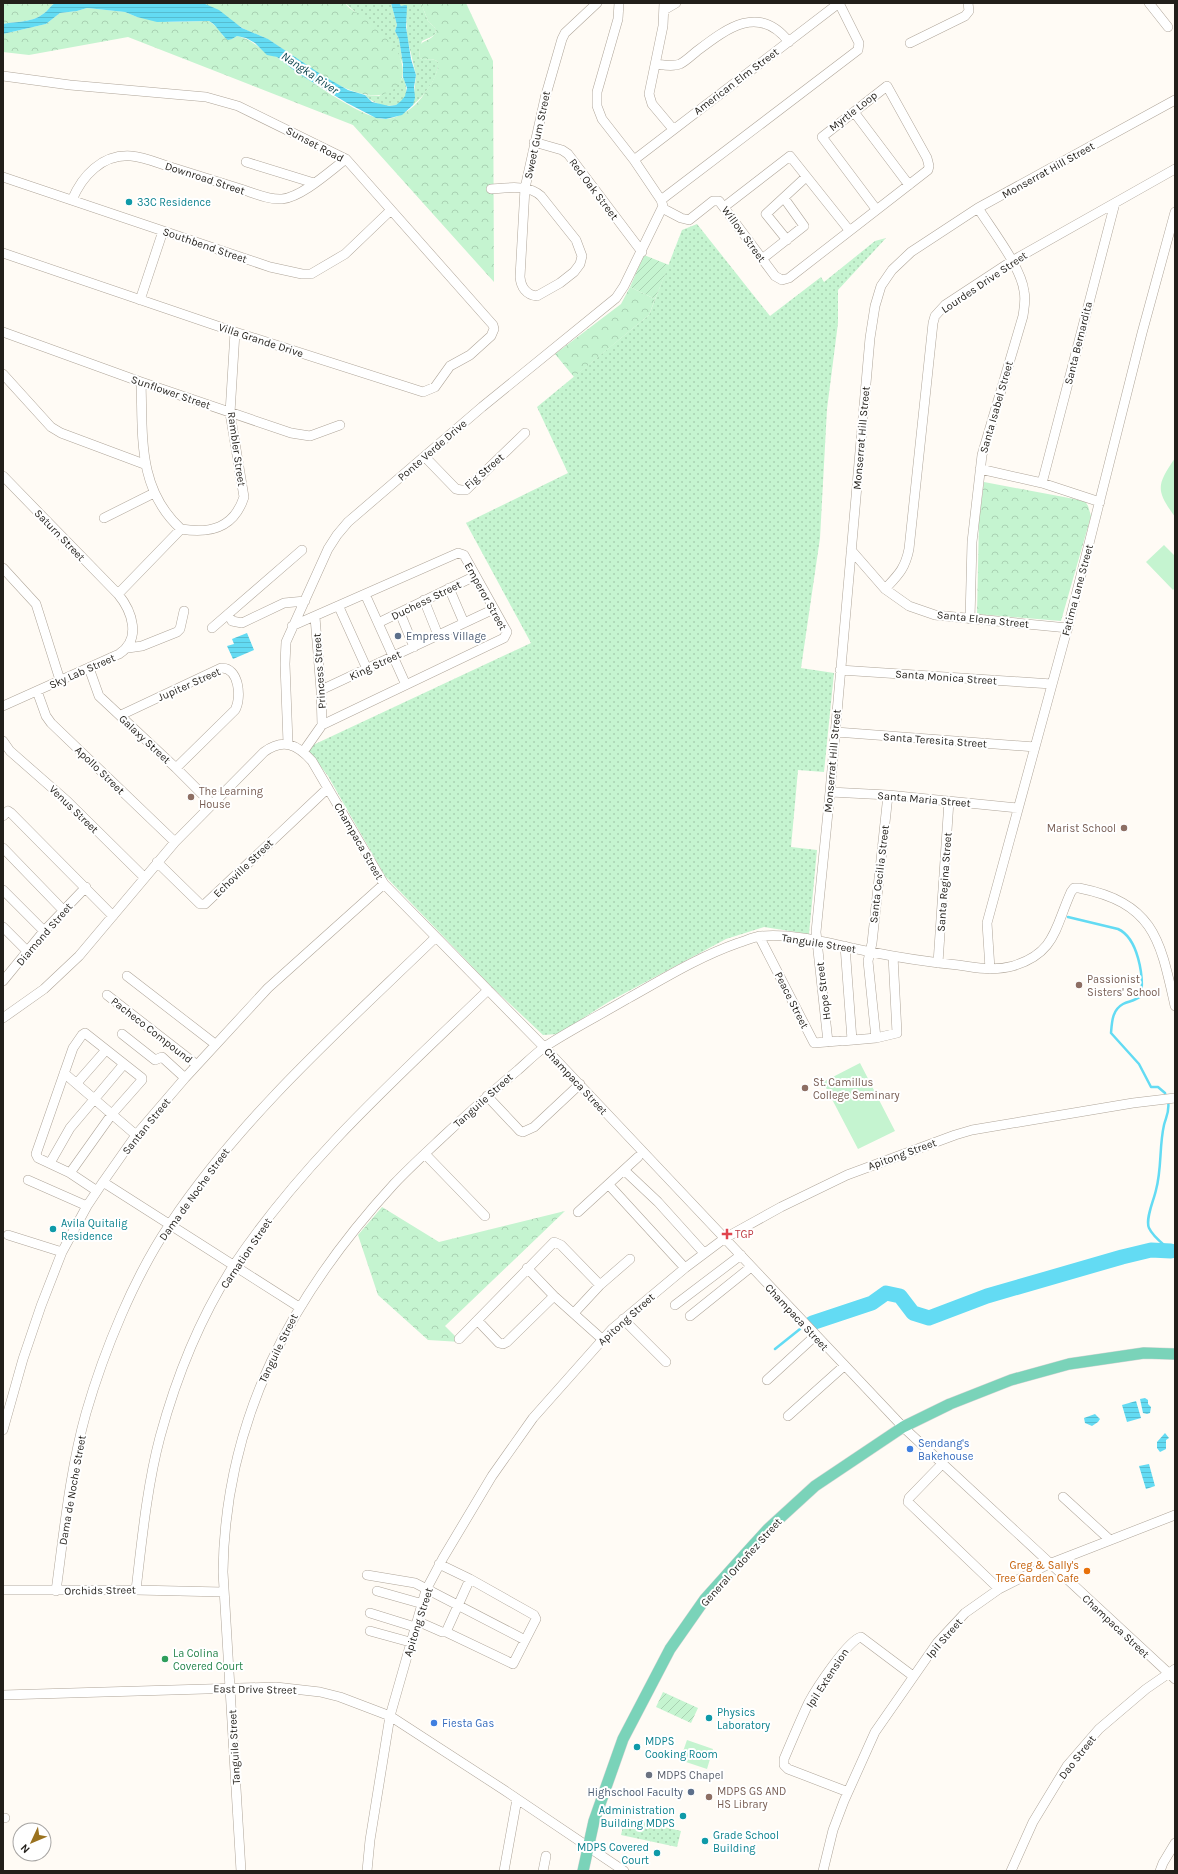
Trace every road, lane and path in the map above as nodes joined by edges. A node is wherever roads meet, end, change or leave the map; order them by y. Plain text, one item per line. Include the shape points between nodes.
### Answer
1 (597, 3) edge
2 (619, 3) edge
3 (676, 3) edge
4 (839, 3) edge
5 (968, 3) edge
6 (1149, 3) edge
7 (664, 7) edge
8 (1168, 27) dead end
9 (789, 42) junction
10 (910, 43) dead end
11 (656, 64) junction
12 (3, 76) edge
13 (1175, 100) edge
14 (854, 112) junction
15 (673, 129) junction
16 (534, 142) junction
17 (346, 159) junction
18 (634, 160) junction
19 (246, 162) dead end
20 (1175, 169) edge
21 (3, 177) edge
22 (806, 177) junction
23 (314, 183) junction
24 (909, 185) junction
25 (526, 188) junction
26 (491, 189) dead end
27 (784, 198) junction
28 (72, 200) junction
29 (1114, 203) junction
30 (662, 204) junction
31 (724, 207) junction
32 (978, 208) junction
33 (876, 209) junction
34 (391, 210) junction
35 (1175, 212) edge
36 (849, 230) junction
37 (163, 231) junction
38 (788, 240) junction
39 (642, 252) junction
40 (3, 253) edge
41 (762, 259) junction
42 (1012, 261) junction
43 (140, 300) junction
44 (493, 325) joint
45 (3, 332) edge
46 (235, 332) junction
47 (3, 374) edge
48 (141, 382) junction
49 (230, 413) junction
50 (340, 426) dead end
51 (525, 433) dead end
52 (425, 457) junction
53 (144, 464) junction
54 (980, 469) junction
55 (3, 476) edge
56 (1042, 483) junction
57 (154, 493) junction
58 (1100, 502) junction
59 (104, 518) dead end
60 (180, 528) junction
61 (302, 550) dead end
62 (851, 550) junction
63 (3, 568) edge
64 (475, 576) junction
65 (449, 588) junction
66 (885, 589) junction
67 (118, 594) junction
68 (365, 594) junction
69 (424, 600) junction
70 (305, 601) junction
71 (339, 607) junction
72 (494, 609) junction
73 (184, 611) dead end
74 (400, 613) junction
75 (228, 614) junction
76 (315, 617) junction
77 (970, 619) junction
78 (378, 623) junction
79 (464, 623) junction
80 (292, 626) junction
81 (212, 628) dead end
82 (1068, 628) junction
83 (438, 635) junction
84 (414, 647) junction
85 (128, 648) junction
86 (393, 656) junction
87 (89, 668) junction
88 (366, 669) junction
89 (840, 670) junction
90 (60, 680) junction
91 (1052, 684) junction
92 (406, 685) junction
93 (321, 690) junction
94 (37, 691) junction
95 (3, 706) edge
96 (121, 715) junction
97 (322, 725) junction
98 (836, 732) junction
99 (3, 741) edge
100 (288, 743) junction
101 (1034, 747) junction
102 (303, 752) junction
103 (176, 768) junction
104 (328, 788) junction
105 (830, 792) junction
106 (888, 795) junction
107 (949, 801) junction
108 (211, 804) junction
109 (1018, 808) junction
110 (5, 814) edge
111 (175, 842) junction
112 (3, 848) edge
113 (157, 862) junction
114 (144, 878) junction
115 (384, 884) junction
116 (86, 887) junction
117 (3, 890) edge
118 (64, 911) junction
119 (114, 916) junction
120 (3, 927) edge
121 (44, 931) junction
122 (759, 936) junction
123 (436, 937) junction
124 (816, 941) junction
125 (845, 949) junction
126 (28, 952) junction
127 (869, 952) junction
128 (893, 956) junction
129 (938, 963) junction
130 (990, 969) junction
131 (5, 975) edge
132 (127, 976) dead end
133 (488, 990) junction
134 (107, 995) dead end
135 (1175, 1006) edge
136 (3, 1018) edge
137 (122, 1034) dead end
138 (876, 1038) junction
139 (852, 1040) junction
140 (828, 1042) junction
141 (216, 1044) junction
142 (544, 1047) junction
143 (106, 1050) junction
144 (124, 1064) junction
145 (197, 1065) junction
146 (64, 1073) junction
147 (185, 1078) junction
148 (77, 1084) junction
149 (580, 1084) junction
150 (487, 1096) junction
151 (94, 1099) junction
152 (1169, 1099) edge
153 (112, 1114) junction
154 (136, 1135) junction
155 (425, 1154) junction
156 (638, 1157) dead end
157 (50, 1163) junction
158 (624, 1170) junction
159 (70, 1173) junction
160 (28, 1180) dead end
161 (103, 1182) junction
162 (609, 1185) junction
163 (97, 1191) junction
164 (87, 1206) junction
165 (578, 1212) dead end
166 (485, 1216) dead end
167 (169, 1225) junction
168 (8, 1235) dead end
169 (726, 1238) junction
170 (62, 1252) junction
171 (704, 1253) junction
172 (741, 1255) junction
173 (630, 1259) dead end
174 (234, 1266) junction
175 (751, 1267) junction
176 (527, 1268) junction
177 (685, 1268) junction
178 (600, 1285) junction
179 (554, 1296) junction
180 (675, 1305) dead end
181 (299, 1307) junction
182 (574, 1313) junction
183 (690, 1316) dead end
184 (623, 1319) junction
185 (478, 1321) junction
186 (815, 1336) junction
187 (459, 1339) dead end
188 (602, 1339) junction
189 (1175, 1354) edge
190 (666, 1362) dead end
191 (844, 1366) junction
192 (767, 1380) dead end
193 (788, 1416) dead end
194 (902, 1427) junction
195 (3, 1430) edge
196 (942, 1464) junction
197 (1063, 1497) dead end
198 (1175, 1515) edge
199 (1110, 1540) junction
200 (439, 1564) junction
201 (1049, 1564) junction
202 (367, 1575) dead end
203 (470, 1579) junction
204 (999, 1589) junction
205 (3, 1590) edge
206 (136, 1590) junction
207 (223, 1590) junction
208 (426, 1590) junction
209 (56, 1591) junction
210 (377, 1591) dead end
211 (423, 1604) junction
212 (458, 1606) junction
213 (370, 1613) dead end
214 (416, 1624) junction
215 (370, 1631) dead end
216 (446, 1632) junction
217 (525, 1640) junction
218 (410, 1642) junction
219 (1171, 1671) edge
220 (913, 1676) junction
221 (1175, 1679) edge
222 (230, 1688) junction
223 (3, 1695) edge
224 (390, 1716) junction
225 (848, 1792) junction
226 (517, 1799) junction
227 (1175, 1844) edge
228 (588, 1848) junction
229 (546, 1856) dead end
230 (241, 1871) edge
231 (368, 1871) edge
232 (504, 1871) edge
233 (543, 1871) edge
234 (583, 1871) edge
235 (624, 1871) edge
236 (822, 1871) edge
237 (1011, 1871) edge
238 (1160, 1871) edge

1 - 16 street, Sweet Gum Street via 565,33 562,39
2 - 18 street via 618,19 597,92 597,106 602,119
3 - 7 street
4 - 9 street, American Elm Street
4 - 30 street via 860,43 858,50
5 - 10 street via 970,11 965,16
6 - 8 street
7 - 11 street
9 - 11 street via 783,34 769,25 742,22 718,35 682,63 672,66
9 - 15 street, American Elm Street
11 - 15 street via 649,89 650,99
12 - 17 street, Sunset Road via 221,100 269,120
13 - 32 street, Monserrat Hill Street
14 - 24 street
14 - 24 street, Myrtle Loop via 885,86 888,88 929,162 928,170
14 - 33 street, Myrtle Loop via 822,137
15 - 18 street, American Elm Street
16 - 25 street, Sweet Gum Street
16 - 39 street, Red Oak Street via 568,154
17 - 23 street, Downroad Street
17 - 34 street, Sunset Road
18 - 30 street
19 - 23 street
20 - 29 street, Lourdes Drive Street
21 - 28 street, Southbend Street
22 - 27 street
22 - 31 street via 789,156
22 - 36 street
23 - 28 street, Downroad Street via 291,197 270,198 143,158 122,156 103,162 89,173 77,187
24 - 33 street
25 - 25 street, Sweet Gum Street via 520,277 527,293 537,296 560,283 577,269 582,256 576,240 541,196
25 - 26 street
27 - 38 street via 804,226
27 - 38 street via 766,214
28 - 37 street, Southbend Street
29 - 42 street, Lourdes Drive Street
29 - 56 street, Santa Bernardita
30 - 31 street, Willow Street via 681,218 689,220 712,201 718,201
30 - 39 street, Ponte Verde Drive
31 - 41 street, Willow Street
32 - 42 street, Santa Isabel Street
32 - 62 street, Monserrat Hill Street via 911,252 892,270 879,290 870,338
33 - 36 street
34 - 37 street, Southbend Street via 345,254 311,274 270,267
34 - 44 street, Sunset Road
35 - 58 street, Fatima Lane Street
36 - 41 street, Willow Street via 789,278 782,280 775,276
37 - 43 street
38 - 41 street
39 - 52 street, Ponte Verde Drive via 616,298
40 - 43 street, Villa Grande Drive
42 - 54 street, Santa Isabel Street via 1023,286 1025,304
42 - 66 street, Lourdes Drive Street via 946,305 934,318 909,550 901,573
43 - 46 street, Villa Grande Drive
44 - 46 street, Villa Grande Drive via 493,332 486,340 467,358 450,366 435,387 423,392
45 - 48 street, Sunflower Street
46 - 49 street, Rambler Street
47 - 53 street via 51,427
48 - 49 street, Sunflower Street
48 - 53 street
49 - 50 street, Sunflower Street via 306,436
49 - 60 street, Rambler Street via 244,497 240,510 225,525 203,531
51 - 52 street, Fig Street via 466,490 456,489
52 - 70 street, Ponte Verde Drive via 342,528 328,549
53 - 57 street
54 - 56 street
54 - 77 street, Santa Isabel Street via 972,542
55 - 67 street, Saturn Street
56 - 58 street
57 - 59 street
57 - 60 street via 163,510
58 - 82 street, Fatima Lane Street
60 - 67 street
61 - 75 street
62 - 66 street, Santa Elena Street
62 - 89 street, Monserrat Hill Street
63 - 90 street via 36,604
64 - 65 street, Duchess Street
64 - 68 street, Emperor Street via 464,555 458,553
64 - 72 street, Emperor Street
65 - 69 street, Duchess Street
65 - 79 street
66 - 77 street, Santa Elena Street via 909,606 935,615
67 - 85 street, Sky Lab Street via 131,614 132,632
68 - 71 street, Emperor Street
68 - 78 street
69 - 74 street, Duchess Street
69 - 83 street
70 - 75 street via 284,603 242,623 232,621
70 - 80 street, Ponte Verde Drive
71 - 76 street, Emperor Street
71 - 88 street
72 - 79 street, King Street
72 - 92 street, Emperor Street via 507,632 504,638
73 - 85 street via 177,632 142,646
74 - 78 street, Duchess Street
74 - 84 street
75 - 81 street
76 - 80 street, Emperor Street
76 - 93 street, Princess Street
77 - 82 street, Santa Elena Street
78 - 86 street
79 - 83 street, King Street
80 - 100 street, Ponte Verde Drive via 285,650
82 - 91 street, Fatima Lane Street
83 - 84 street, King Street
84 - 86 street, King Street
85 - 87 street, Sky Lab Street
86 - 88 street, King Street
86 - 92 street
87 - 90 street, Sky Lab Street
87 - 96 street, Galaxy Street via 100,696
88 - 93 street, King Street
89 - 91 street, Santa Monica Street
89 - 98 street, Monserrat Hill Street
90 - 94 street, Sky Lab Street
91 - 101 street, Fatima Lane Street
92 - 97 street, Emperor Street
93 - 97 street, Princess Street
94 - 95 street, Sky Lab Street
94 - 111 street, Apollo Street via 51,723
96 - 103 street, Galaxy Street
96 - 103 street, Jupiter Street via 221,668 231,671 235,676 238,706
97 - 102 street, Emperor Street
98 - 101 street, Santa Teresita Street
98 - 105 street, Monserrat Hill Street
99 - 114 street, Venus Street via 10,751 66,801
100 - 102 street, Champaca Street
100 - 108 street via 274,745 264,752
101 - 109 street, Fatima Lane Street
102 - 104 street, Champaca Street via 312,761
103 - 108 street, Galaxy Street
104 - 113 street, Echoville Street via 205,904 200,904
104 - 115 street, Champaca Street
105 - 106 street, Santa Maria Street
105 - 124 street, Monserrat Hill Street
106 - 107 street, Santa Maria Street
106 - 127 street, Santa Cecilia Street
107 - 109 street, Santa Maria Street
107 - 129 street, Santa Regina Street
108 - 111 street
109 - 130 street, Fatima Lane Street via 987,923
110 - 116 street via 8,811 11,813
111 - 113 street
112 - 118 street
113 - 114 street
114 - 119 street
115 - 123 street, Champaca Street
115 - 141 street, Santan Street via 268,988
116 - 118 street, Diamond Street
116 - 119 street
117 - 121 street
118 - 121 street, Diamond Street
119 - 136 street via 79,956 44,989
120 - 126 street
121 - 126 street, Diamond Street
122 - 124 street, Tanguile Street via 785,936
122 - 140 street, Peace Street via 811,1039 815,1043
122 - 142 street, Tanguile Street via 719,950 674,972
123 - 133 street, Champaca Street
123 - 167 street, Dama de Noche Street via 309,1058 216,1161
124 - 125 street, Tanguile Street
124 - 140 street, Hope Street
125 - 127 street, Tanguile Street
125 - 139 street
126 - 131 street, Diamond Street
127 - 128 street, Tanguile Street
127 - 138 street, Santa Cecilia Street
128 - 129 street, Tanguile Street
128 - 138 street, Peace Street via 897,1033
129 - 130 street, Tanguile Street
130 - 135 street, Tanguile Street via 1012,967 1034,957 1047,947 1071,892 1074,888 1079,888 1114,897 1139,914 1149,925 1163,953
132 - 141 street
133 - 142 street, Champaca Street
133 - 174 street, Carnation Street via 370,1103 319,1158 292,1189
134 - 145 street, Pacheco Compound
137 - 147 street via 154,1060 162,1057
138 - 139 street, Peace Street
139 - 140 street, Peace Street
141 - 145 street, Santan Street
142 - 149 street, Champaca Street
142 - 150 street, Tanguile Street
143 - 144 street
143 - 146 street via 85,1033 73,1048
143 - 148 street
144 - 151 street
144 - 153 street via 142,1080
145 - 147 street, Santan Street
146 - 148 street
146 - 157 street via 36,1154 38,1158
147 - 154 street, Santan Street
148 - 151 street
149 - 150 street via 534,1127 523,1132
149 - 169 street, Champaca Street
150 - 155 street, Tanguile Street
151 - 153 street
151 - 157 street via 70,1128
152 - 169 street, Apitong Street via 1029,1120 955,1135 847,1175 781,1207
153 - 154 street
153 - 159 street
154 - 161 street, Santan Street
155 - 166 street
155 - 181 street, Tanguile Street via 396,1182 353,1233
156 - 158 street
157 - 159 street
158 - 162 street
158 - 171 street via 658,1202
159 - 163 street
160 - 164 street
161 - 163 street, Santan Street
161 - 167 street
162 - 165 street via 600,1190
162 - 177 street
163 - 164 street, Santan Street
164 - 170 street, Santan Street
167 - 174 street
167 - 209 street, Dama de Noche Street via 144,1268 117,1327 86,1414 77,1451
168 - 170 street
169 - 171 street, Apitong Street
169 - 172 street, Champaca Street
170 - 195 street, Santan Street via 40,1306
171 - 177 street, Apitong Street
172 - 175 street, Champaca Street
172 - 180 street
173 - 178 street
174 - 181 street
174 - 206 street, Carnation Street via 189,1350 160,1437 146,1512
175 - 183 street
175 - 186 street, Champaca Street
176 - 178 street via 557,1242
176 - 179 street
176 - 185 street
177 - 184 street, Apitong Street
178 - 182 street
179 - 182 street
179 - 185 street via 503,1344
181 - 207 street, Tanguile Street via 264,1375 243,1433 226,1520
182 - 188 street
184 - 188 street, Apitong Street
184 - 190 street
185 - 187 street
186 - 191 street, Champaca Street
186 - 192 street
188 - 200 street, Apitong Street via 533,1418 492,1476
189 - 194 main road, General Ordoñez Street via 1144,1353 1069,1364 1030,1374 950,1404
191 - 193 street
191 - 194 street, Champaca Street
194 - 196 street, Champaca Street
194 - 228 main road, General Ordoñez Street via 815,1486 768,1529 705,1599 670,1649 631,1720 596,1815
196 - 201 street, Champaca Street
196 - 204 street via 908,1502
197 - 199 street
198 - 199 street, Ipil Street
199 - 201 street, Ipil Street
200 - 203 street
200 - 208 street, Apitong Street
201 - 204 street, Ipil Street
201 - 219 street, Champaca Street
202 - 208 street via 415,1583
203 - 212 street
203 - 217 street via 535,1617
204 - 220 street, Ipil Street via 961,1617 937,1643
205 - 209 street, Orchids Street
206 - 207 street, Orchids Street
206 - 209 street, Orchids Street
207 - 222 street, Tanguile Street
208 - 211 street, Apitong Street
208 - 212 street
210 - 211 street
211 - 214 street, Apitong Street
212 - 216 street
212 - 217 street
213 - 214 street
214 - 216 street
214 - 218 street, Apitong Street
215 - 218 street
216 - 217 street via 513,1664
218 - 224 street, Apitong Street
219 - 221 street, Champaca Street
219 - 237 street, Dao Street via 1099,1729 1067,1766 1033,1822
220 - 225 street, Ipil Street via 874,1732
220 - 225 street, Ipil Extension via 861,1637 856,1638 841,1654 810,1700 784,1759 784,1765 788,1770
222 - 223 street, East Drive Street
222 - 224 street, East Drive Street via 276,1687 320,1692
222 - 230 street, Tanguile Street
224 - 226 street, East Drive Street
224 - 231 street, Apitong Street via 370,1840
225 - 236 street, Ipil Street
226 - 228 street, East Drive Street
226 - 232 street
227 - 238 street
228 - 234 main road, General Ordoñez Street
228 - 235 street, East Drive Street
229 - 233 street

